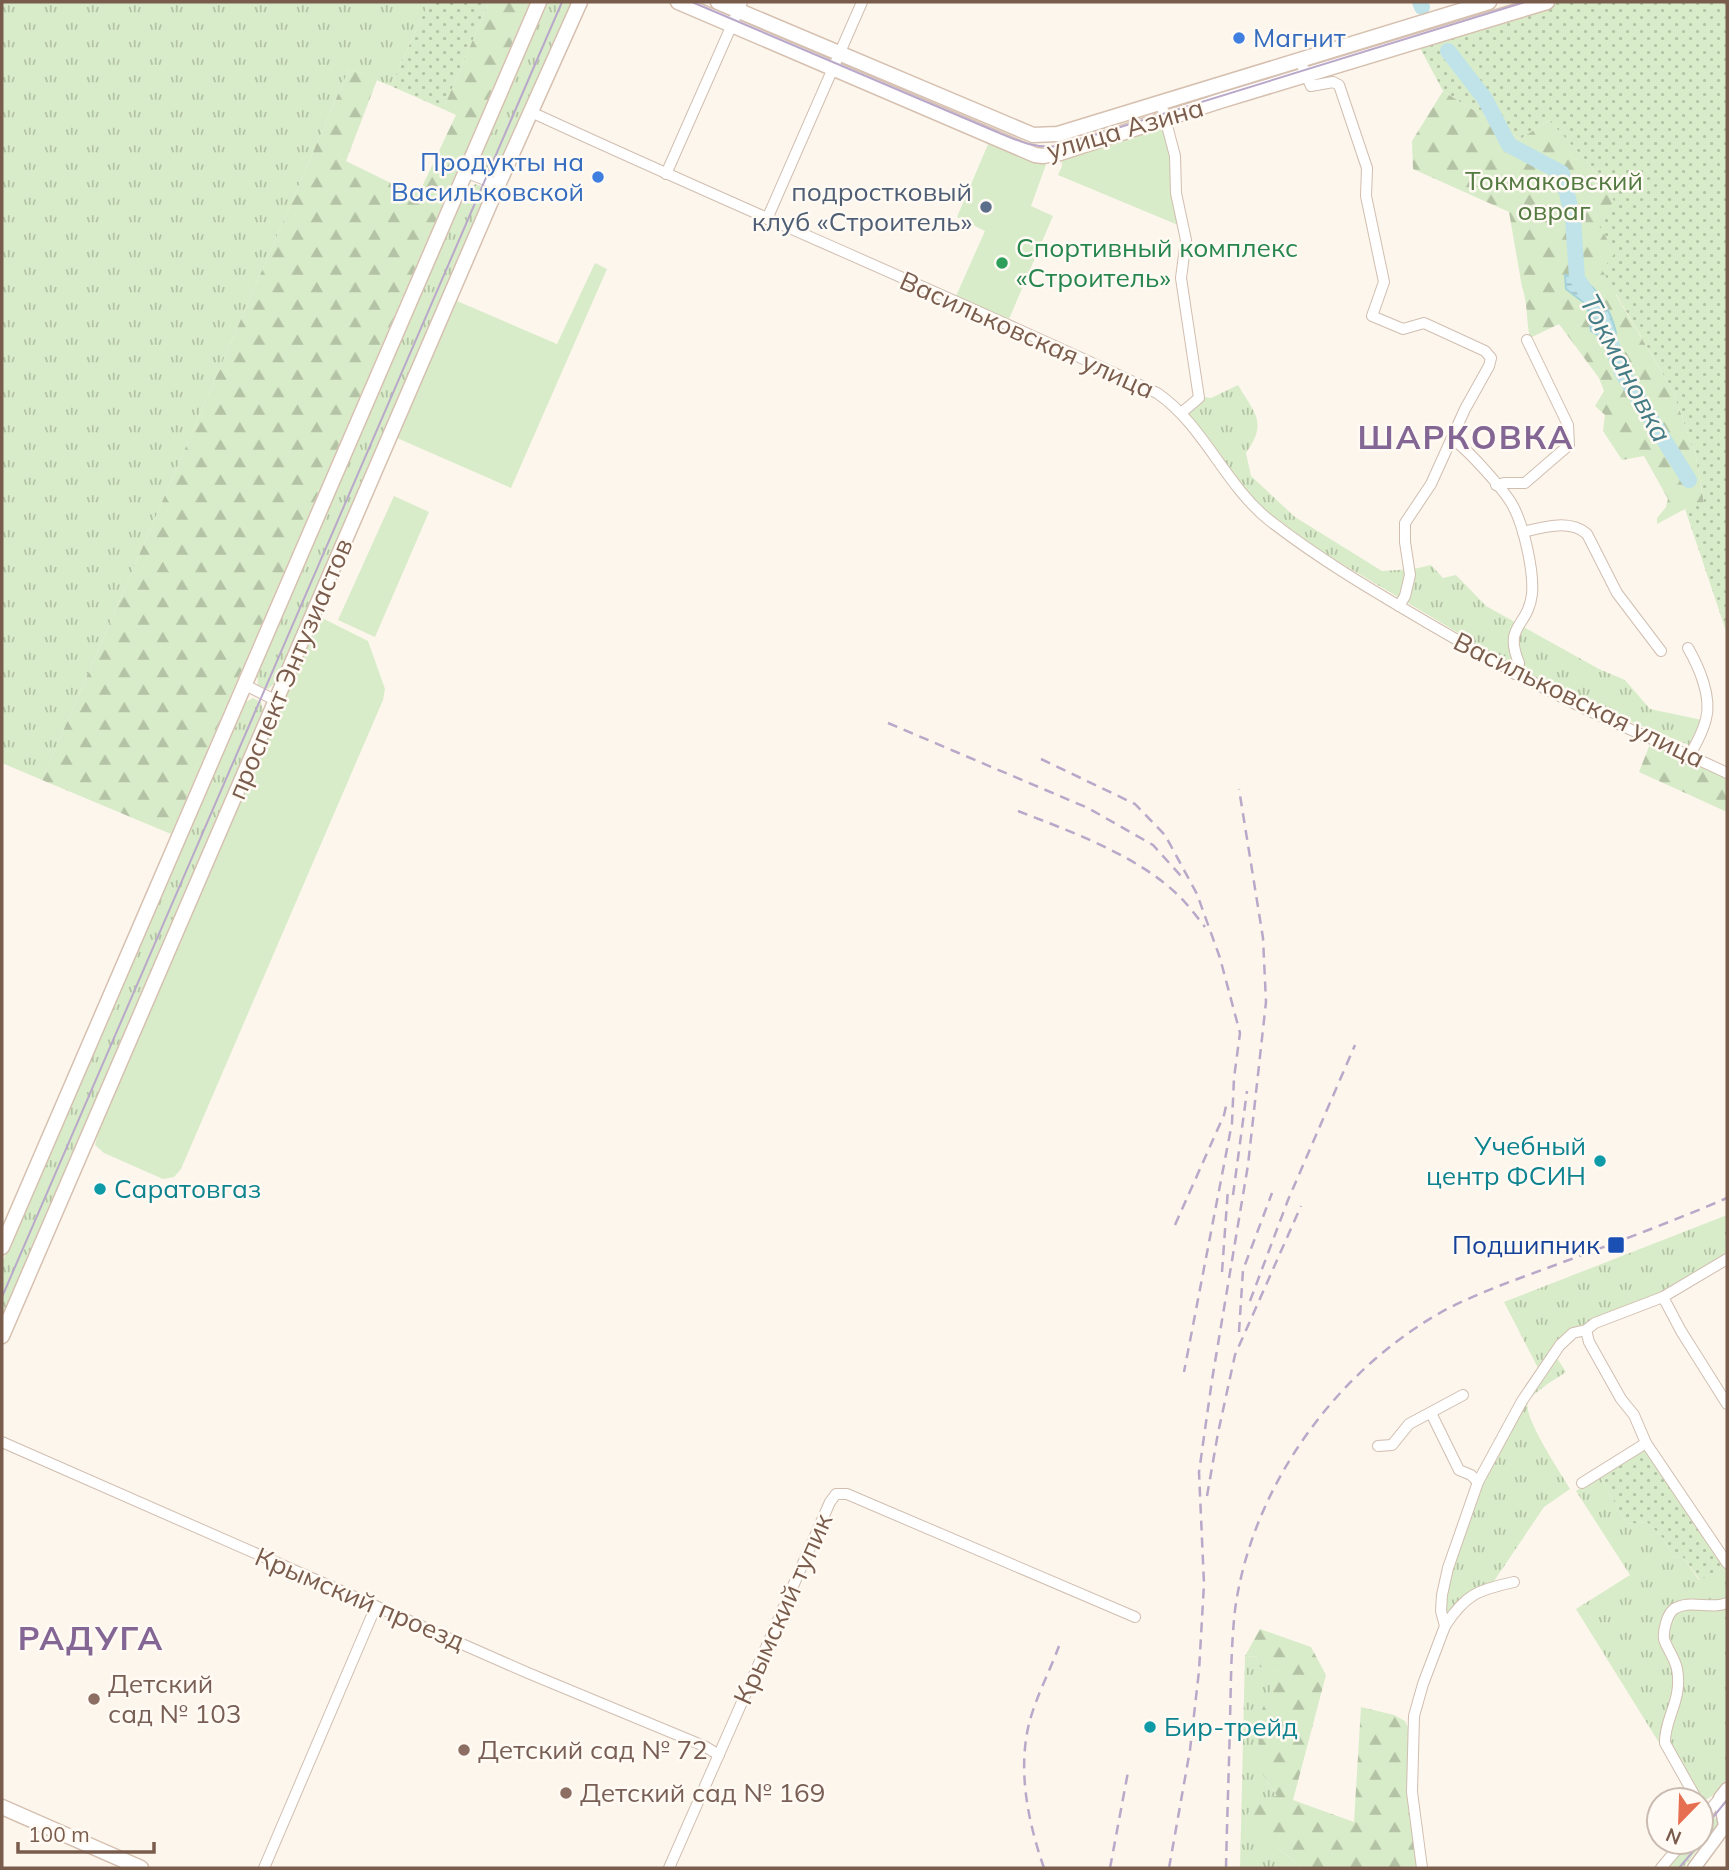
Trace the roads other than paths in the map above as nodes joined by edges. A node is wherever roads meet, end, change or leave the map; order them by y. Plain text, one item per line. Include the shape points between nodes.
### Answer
1 (539, 2) edge
2 (580, 2) edge
3 (678, 2) edge
4 (718, 2) edge
5 (862, 2) edge
6 (1489, 2) edge
7 (1546, 2) edge
8 (740, 6) edge
9 (732, 24) junction
10 (839, 54) junction
11 (1300, 61) junction
12 (833, 68) junction
13 (1306, 76) junction
14 (1161, 103) junction
15 (531, 112) junction
16 (1165, 119) junction
17 (464, 172) junction
18 (666, 174) junction
19 (498, 185) junction
20 (766, 219) junction
21 (1527, 340) dead end
22 (1181, 414) junction
23 (1452, 439) junction
24 (1496, 485) junction
25 (1523, 532) junction
26 (1399, 606) junction
27 (1688, 648) dead end
28 (1661, 651) dead end
29 (1515, 674) junction
30 (245, 685) junction
31 (277, 701) junction
32 (1690, 755) junction
33 (1727, 773) edge
34 (2, 1247) edge
35 (1727, 1259) edge
36 (1663, 1297) junction
37 (1586, 1330) junction
38 (2, 1336) edge
39 (1463, 1395) dead end
40 (1727, 1404) edge
41 (1431, 1413) junction
42 (2, 1442) edge
43 (1646, 1443) junction
44 (1378, 1446) dead end
45 (1478, 1482) junction
46 (1583, 1483) dead end
47 (1727, 1563) edge
48 (1514, 1582) dead end
49 (1727, 1603) edge
50 (376, 1606) junction
51 (1135, 1617) dead end
52 (1445, 1626) junction
53 (719, 1755) junction
54 (1689, 1786) edge
55 (1724, 1793) edge
56 (2, 1807) edge
57 (1726, 1825) edge
58 (1697, 1867) edge
59 (141, 1868) edge
60 (264, 1868) edge
61 (669, 1868) edge
62 (1422, 1868) edge

1 - 17 main road, проспект Энтузиастов
2 - 15 main road, проспект Энтузиастов
3 - 9 main road, улица Азина
4 - 8 main road, улица Азина
5 - 10 street
6 - 11 main road, улица Азина
7 - 13 main road, улица Азина
8 - 9 street
8 - 10 main road, улица Азина
9 - 12 main road, улица Азина
9 - 18 street
10 - 12 street
10 - 14 main road, улица Азина via 1033,135 1058,134
11 - 13 street
11 - 14 main road, улица Азина
12 - 16 main road, улица Азина via 1035,155 1060,153
12 - 20 street
13 - 16 main road, улица Азина
13 - 23 street via 1311,86 1339,85 1367,168 1366,196 1384,282 1373,316 1403,329 1424,323 1491,358
14 - 16 street
15 - 18 street, Васильковская улица
15 - 19 main road, проспект Энтузиастов
16 - 22 street via 1175,156 1176,193 1186,240 1181,278 1199,398
17 - 19 street
17 - 30 main road, проспект Энтузиастов
18 - 20 street, Васильковская улица
19 - 31 main road, проспект Энтузиастов
20 - 22 street, Васильковская улица via 1157,393
21 - 24 street via 1568,425 1569,445 1525,483
22 - 26 street, Васильковская улица via 1265,517
23 - 24 street
23 - 26 street via 1431,484 1405,523 1410,576
24 - 25 street via 1513,505
25 - 28 street via 1560,525 1579,527 1596,547 1617,593
25 - 29 street via 1532,594 1528,613 1514,634 1519,663
26 - 29 street, Васильковская улица
27 - 32 street via 1707,702 1707,715
29 - 32 street, Васильковская улица
30 - 31 street
30 - 34 main road, проспект Энтузиастов
31 - 38 main road, проспект Энтузиастов
32 - 33 street, Васильковская улица
35 - 36 street
36 - 37 street
36 - 40 street
37 - 43 street
37 - 45 street via 1573,1333 1560,1345 1522,1401
39 - 41 street
41 - 44 street via 1409,1424 1392,1445
41 - 45 street via 1460,1470
42 - 50 street, Крымский проезд
43 - 46 street
43 - 47 street
45 - 52 street via 1444,1583 1441,1611
48 - 52 street via 1464,1600
49 - 54 street via 1687,1605 1668,1615 1664,1639 1673,1655 1678,1683 1665,1743
50 - 53 street, Крымский проезд
50 - 60 street
51 - 53 street, Крымский тупик via 847,1494 836,1494
52 - 62 street via 1415,1716 1412,1792
53 - 61 street, Крымский тупик
55 - 57 street
56 - 59 main road
57 - 58 street

